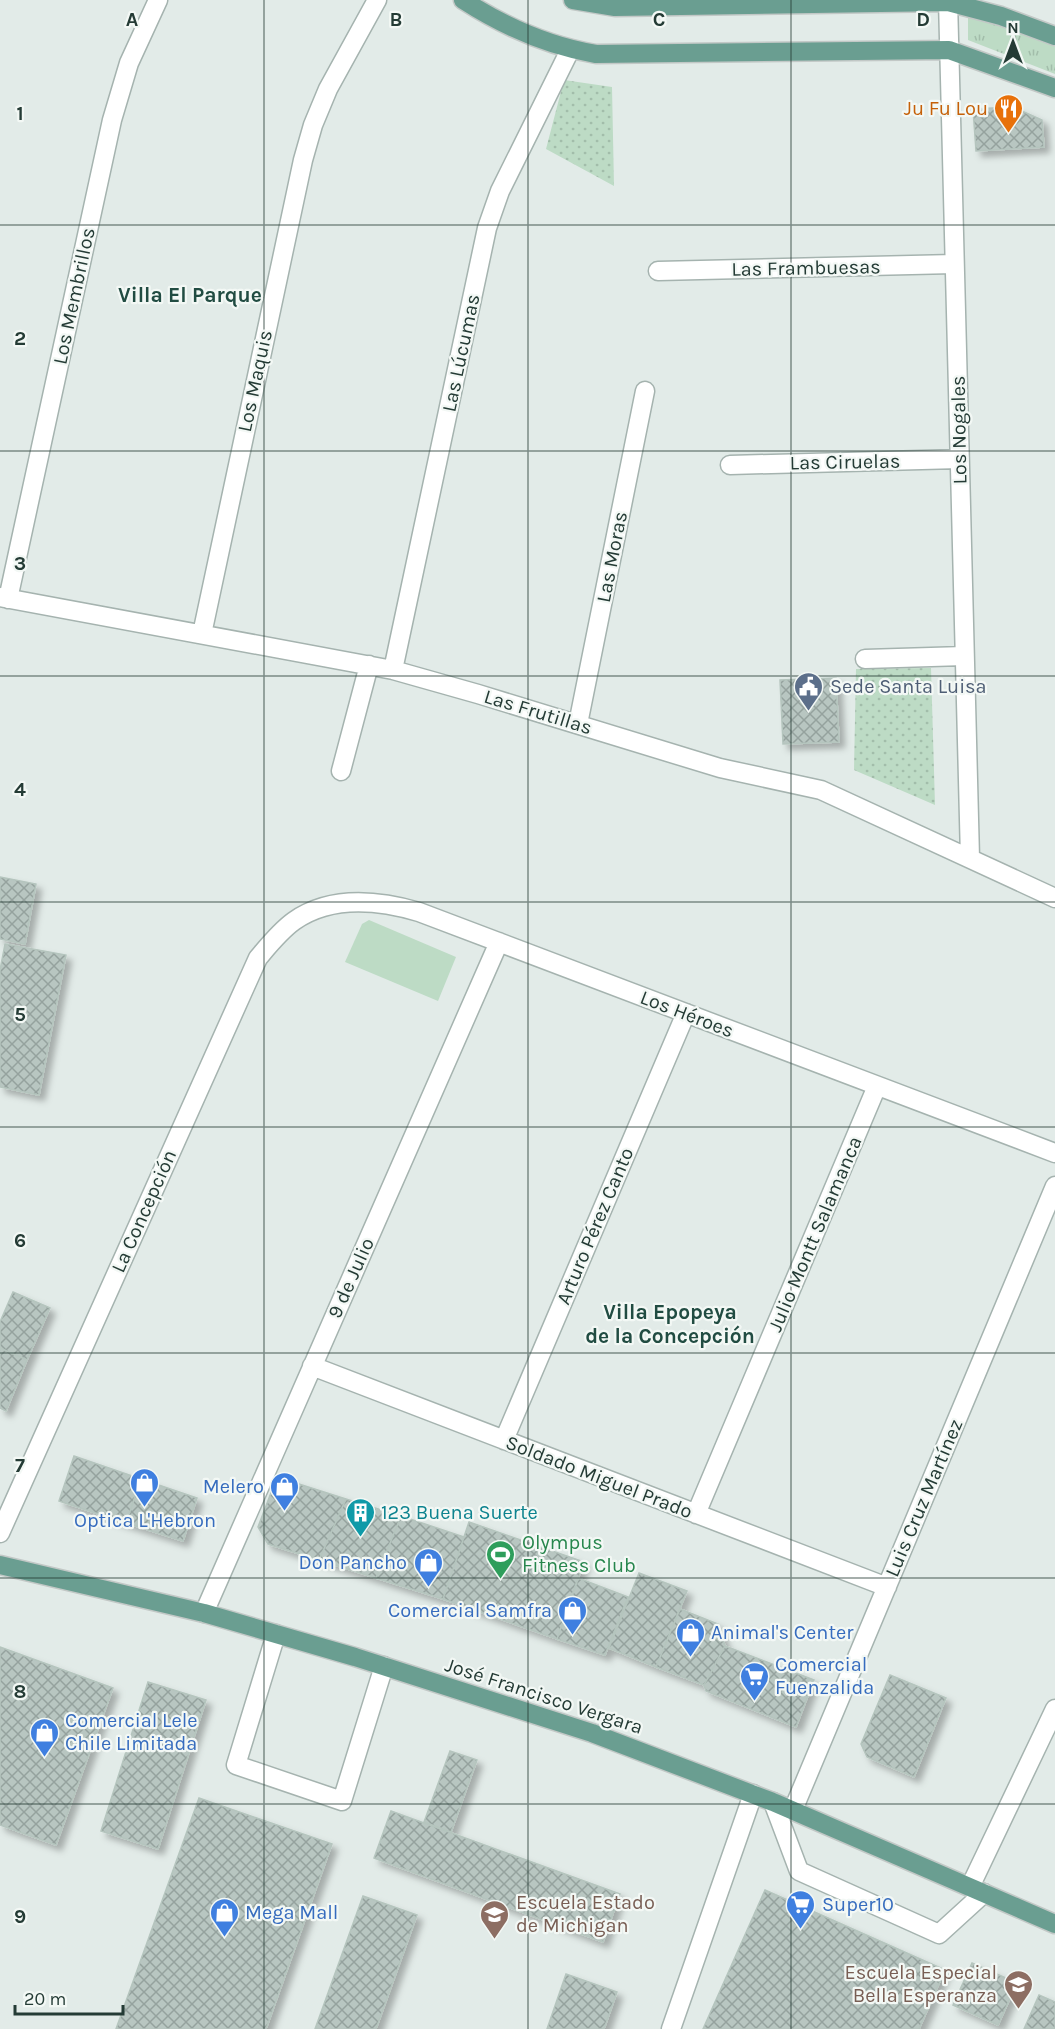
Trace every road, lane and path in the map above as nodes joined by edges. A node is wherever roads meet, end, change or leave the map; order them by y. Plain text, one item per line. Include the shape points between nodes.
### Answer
1 (158, 0) edge
2 (377, 0) edge
3 (463, 0) edge
4 (573, 0) edge
5 (948, 1) edge
6 (1055, 36) edge
7 (570, 50) junction
8 (949, 50) junction
9 (1055, 88) edge
10 (954, 264) junction
11 (658, 271) dead end
12 (645, 391) dead end
13 (959, 459) junction
14 (730, 465) dead end
15 (4, 598) edge
16 (201, 634) junction
17 (964, 656) junction
18 (865, 659) dead end
19 (369, 665) junction
20 (393, 670) junction
21 (578, 724) junction
22 (341, 771) dead end
23 (970, 858) junction
24 (1055, 898) edge
25 (315, 909) joint
26 (499, 942) junction
27 (686, 1013) junction
28 (877, 1086) junction
29 (1055, 1153) edge
30 (1055, 1186) edge
31 (312, 1366) junction
32 (504, 1440) junction
33 (696, 1514) junction
34 (0, 1533) edge
35 (0, 1565) edge
36 (887, 1587) junction
37 (204, 1613) junction
38 (276, 1634) junction
39 (384, 1666) junction
40 (1055, 1709) edge
41 (753, 1794) junction
42 (773, 1802) junction
43 (793, 1810) junction
44 (977, 1890) junction
45 (1055, 1924) edge
46 (671, 2029) edge

1 - 15 street, Los Membrillos via 129,63 112,120
2 - 16 street, Los Maquis via 328,88 303,160
3 - 7 main road via 514,30
4 - 5 main road via 615,7
5 - 6 main road
5 - 8 street, Los Nogales
7 - 8 main road via 596,54
7 - 20 street, Las Lúcumas via 500,191 487,228
8 - 9 main road
8 - 10 street, Los Nogales
10 - 11 street, Las Frambuesas
10 - 13 street, Los Nogales
12 - 21 street, Las Moras
13 - 14 street, Las Ciruelas
13 - 17 street, Los Nogales
15 - 16 street, Las Frutillas
16 - 19 street, Las Frutillas
17 - 18 street
17 - 23 street, Los Nogales
19 - 20 street, Las Frutillas
19 - 22 street
20 - 21 street, Las Frutillas
21 - 23 street, Las Frutillas via 720,768 821,790
23 - 24 street, Las Frutillas
25 - 26 street, Los Héroes via 340,903 393,905
25 - 34 street, La Concepción via 275,937 258,958
26 - 27 street, Los Héroes
26 - 31 street, 9 de Julio
27 - 28 street, Los Héroes
27 - 32 street, Arturo Pérez Canto
28 - 29 street, Los Héroes
28 - 33 street, Julio Montt Salamanca
30 - 36 street, Luis Cruz Martínez
31 - 32 street, Soldado Miguel Prado
31 - 37 street, 9 de Julio
32 - 33 street, Soldado Miguel Prado
33 - 36 street, Soldado Miguel Prado
35 - 37 main road, José Francisco Vergara
36 - 43 street, Luis Cruz Martínez
37 - 38 main road, José Francisco Vergara
38 - 39 main road, José Francisco Vergara
38 - 39 street via 236,1765 342,1801
39 - 41 main road, José Francisco Vergara via 592,1733
40 - 44 street
41 - 42 main road, José Francisco Vergara
41 - 46 street
42 - 43 main road, José Francisco Vergara
42 - 44 street via 799,1871 939,1934
43 - 44 main road, José Francisco Vergara
44 - 45 main road, José Francisco Vergara

